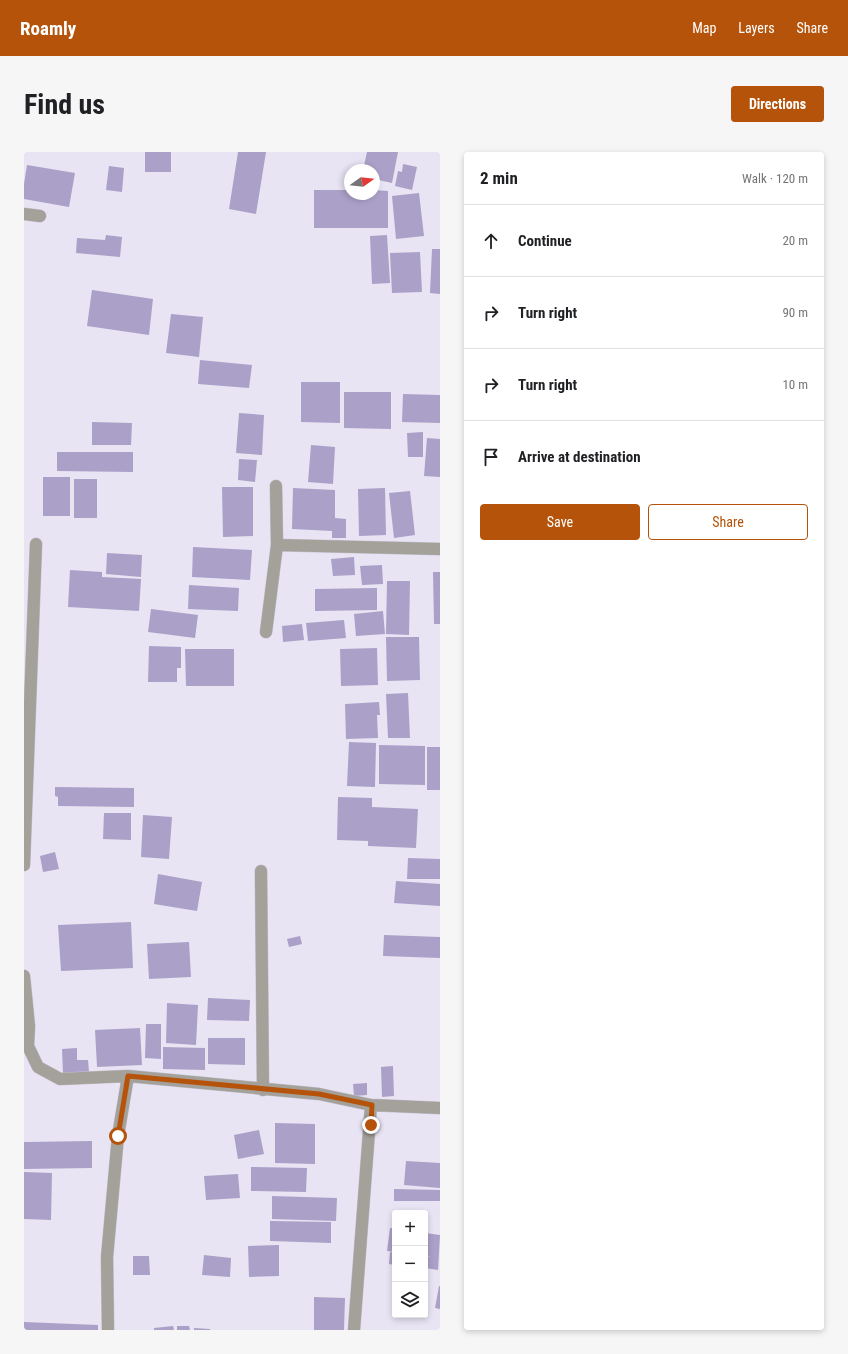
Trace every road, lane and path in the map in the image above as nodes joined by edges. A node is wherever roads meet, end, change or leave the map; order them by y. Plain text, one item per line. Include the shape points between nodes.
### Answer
1 (24, 214) edge
2 (40, 216) dead end
3 (276, 486) dead end
4 (36, 544) dead end
5 (277, 544) junction
6 (440, 549) edge
7 (266, 632) dead end
8 (24, 865) edge
9 (261, 871) dead end
10 (24, 976) edge
11 (128, 1076) junction
12 (263, 1090) junction
13 (372, 1105) junction
14 (440, 1108) edge
15 (108, 1330) edge
16 (354, 1330) edge

1 - 2 street
3 - 5 street
4 - 8 street
5 - 6 street
5 - 7 street
9 - 12 street
10 - 11 street via 29,1026 28,1046 38,1066 60,1079
11 - 12 street
11 - 15 street via 118,1136 107,1257
12 - 13 street via 319,1094
13 - 14 street
13 - 16 street

